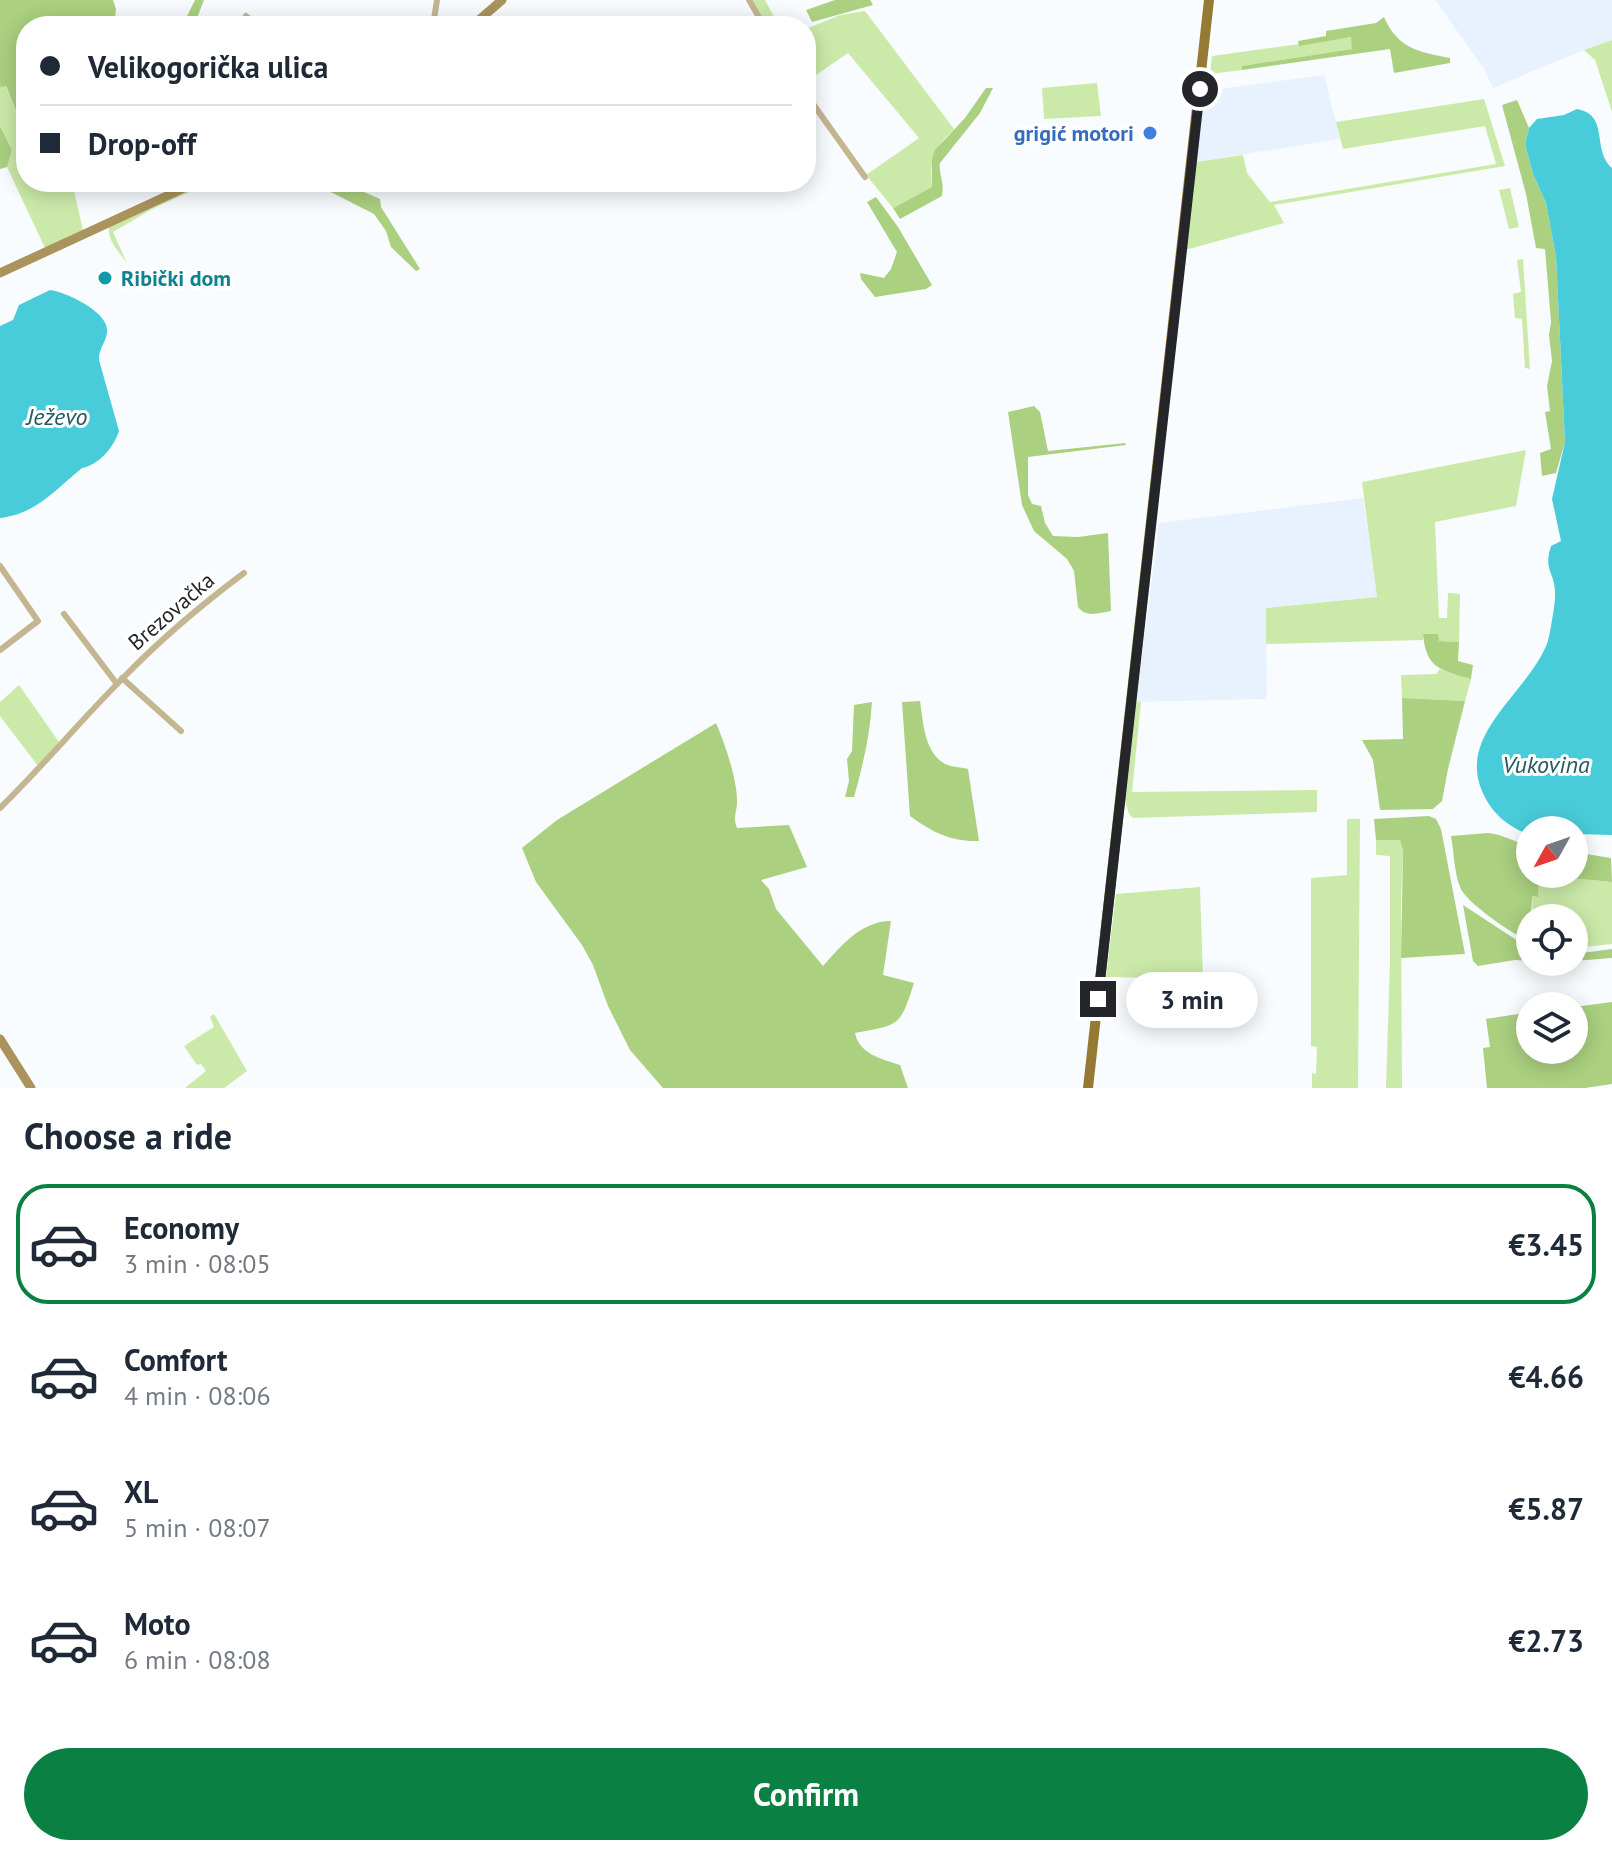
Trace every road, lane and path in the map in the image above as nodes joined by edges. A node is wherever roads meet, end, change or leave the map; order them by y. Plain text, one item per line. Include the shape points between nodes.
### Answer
1 (502, 0) edge
2 (1209, 0) edge
3 (484, 16) edge
4 (816, 108) edge
5 (865, 177) dead end
6 (175, 192) edge
7 (0, 273) edge
8 (0, 566) edge
9 (244, 573) dead end
10 (64, 614) dead end
11 (0, 650) edge
12 (120, 681) junction
13 (181, 731) dead end
14 (0, 808) edge
15 (0, 1039) edge
16 (31, 1088) edge
17 (1088, 1088) edge

1 - 3 main road
2 - 17 main road
4 - 5 street
6 - 7 main road
8 - 11 street via 38,621
9 - 12 street, Brezovačka
10 - 12 street, Brezovačka
12 - 13 street, Brezovačka
12 - 14 street, Brezovačka
15 - 16 main road

